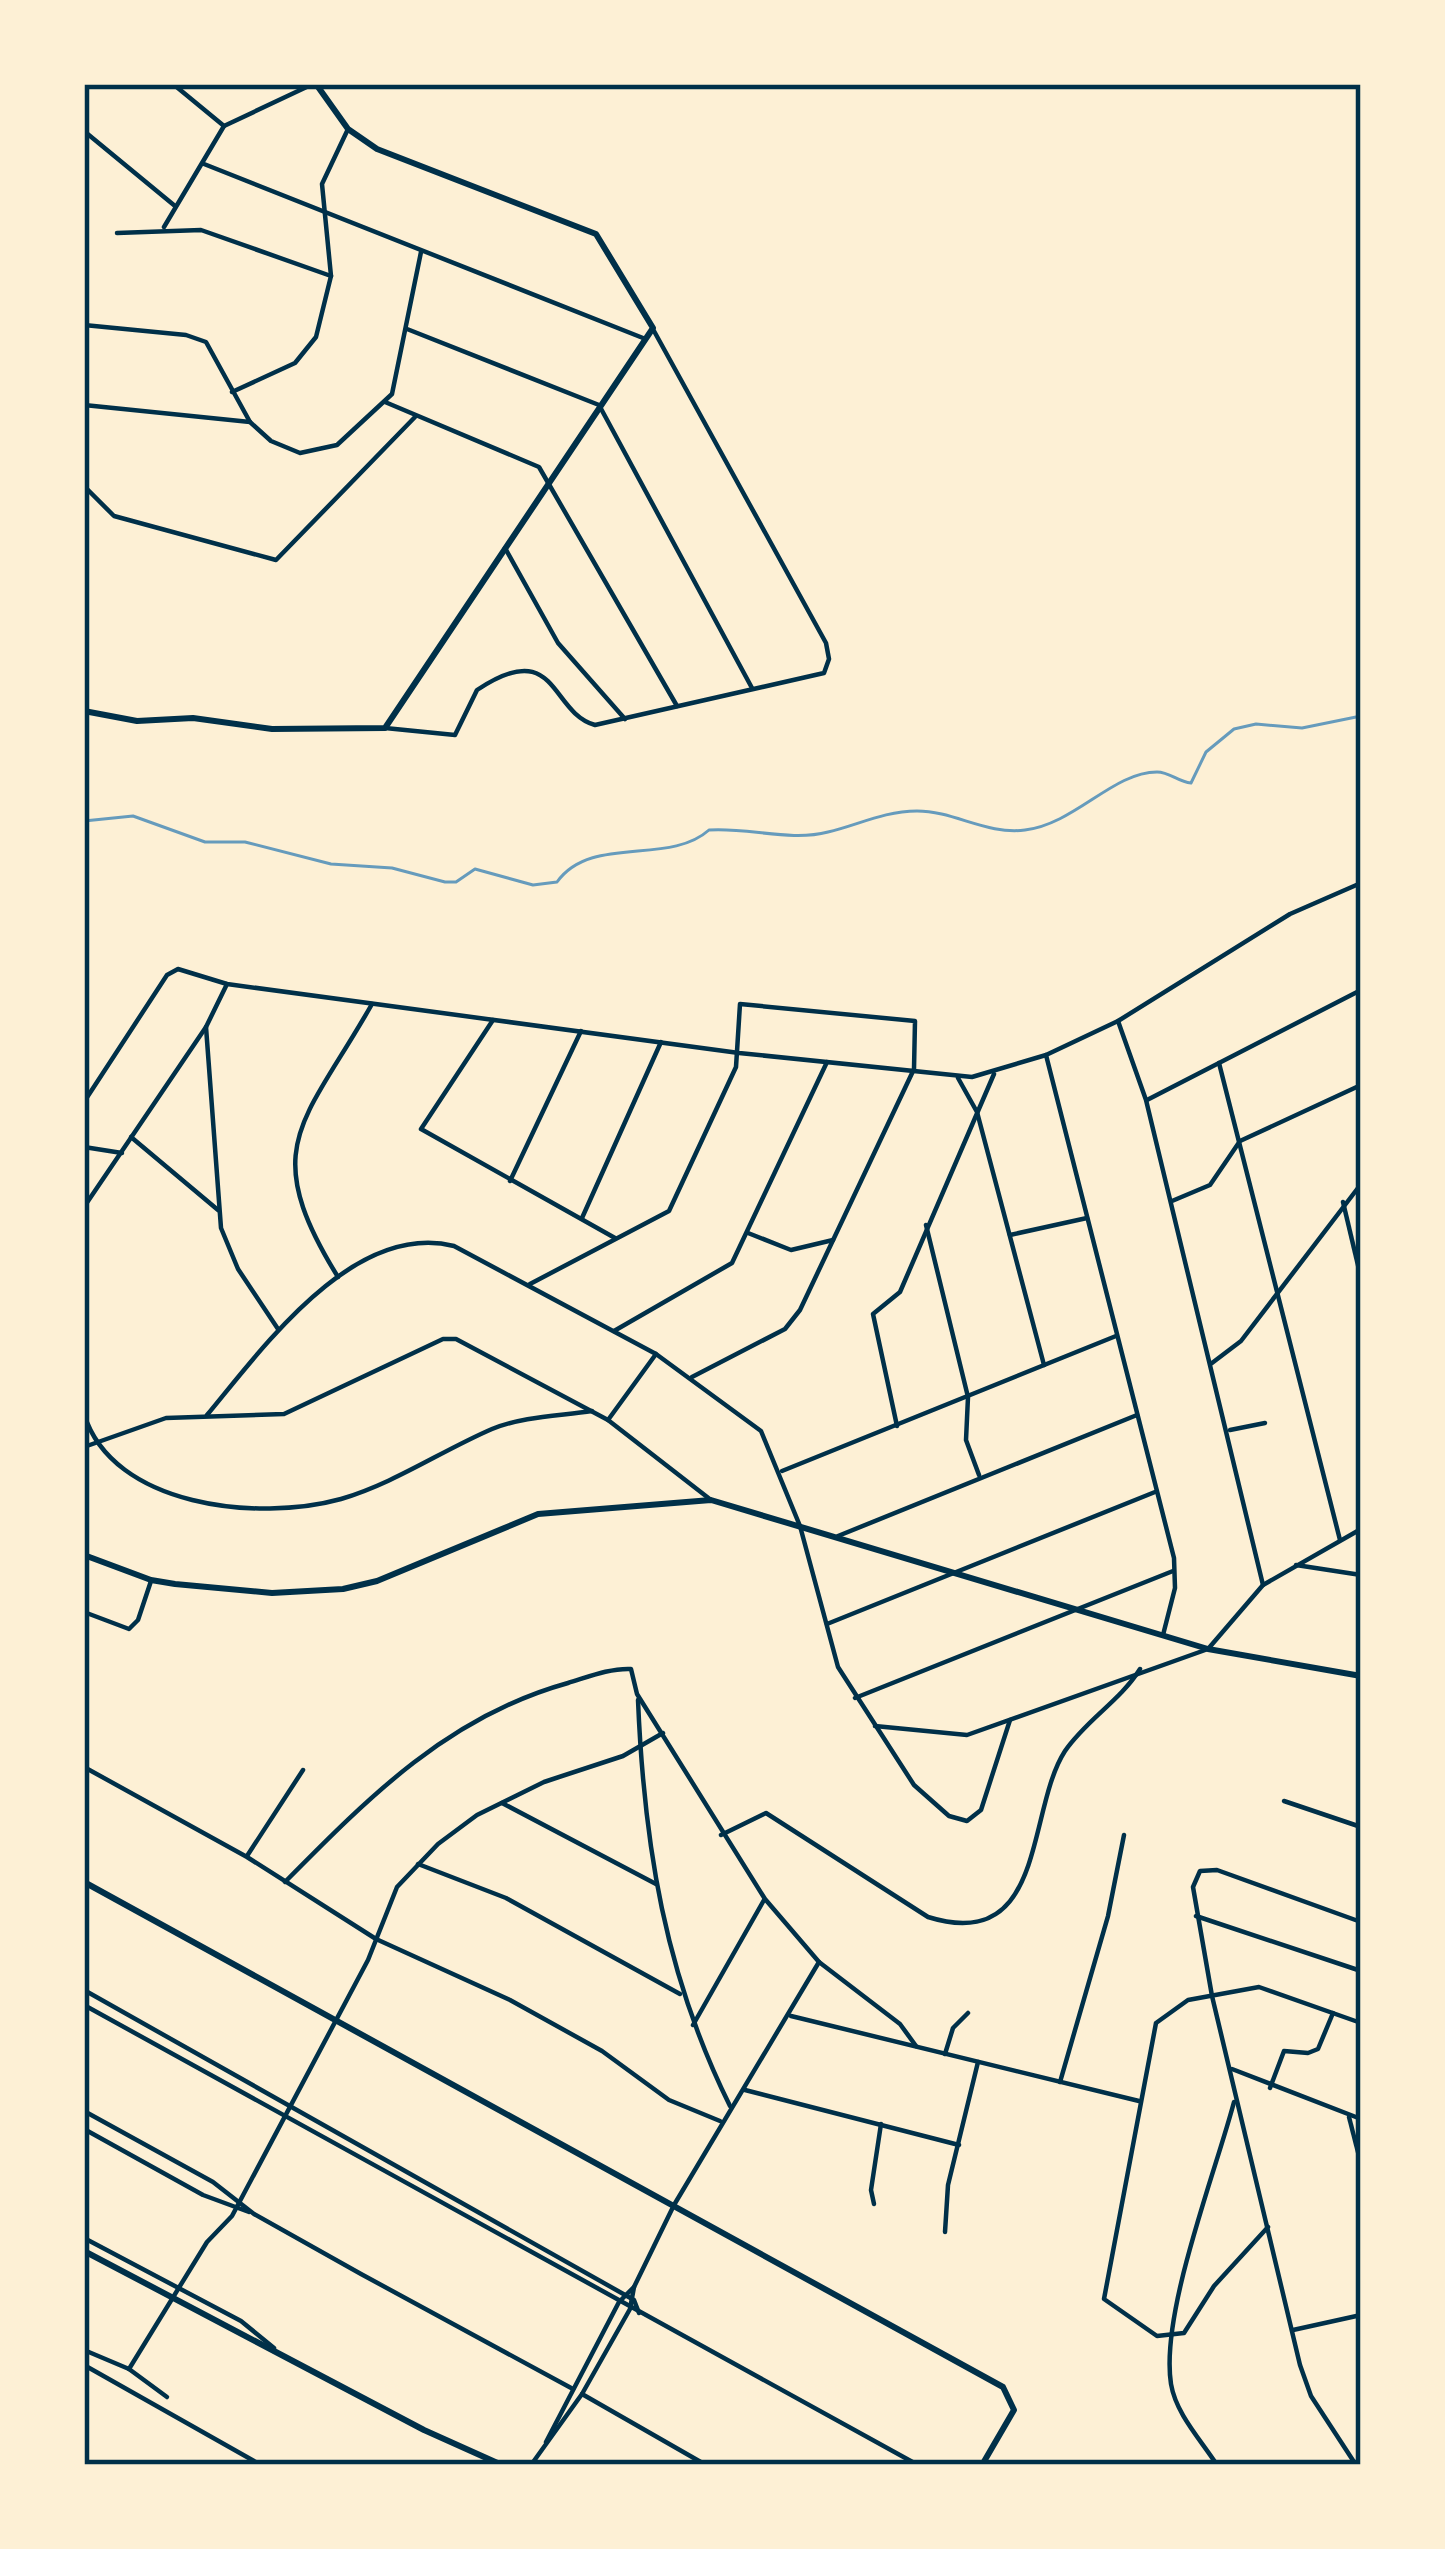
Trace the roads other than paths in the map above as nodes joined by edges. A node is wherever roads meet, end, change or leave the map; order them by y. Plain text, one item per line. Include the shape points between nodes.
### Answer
1 (172, 84) edge
2 (314, 84) edge
3 (224, 126) junction
4 (348, 129) junction
5 (84, 131) edge
6 (204, 164) junction
7 (175, 206) junction
8 (324, 211) junction
9 (163, 230) junction
10 (117, 233) dead end
11 (421, 252) junction
12 (331, 275) junction
13 (84, 325) edge
14 (652, 328) junction
15 (406, 329) junction
16 (643, 338) junction
17 (232, 392) junction
18 (385, 402) junction
19 (84, 405) edge
20 (599, 405) junction
21 (415, 416) junction
22 (250, 422) junction
23 (549, 478) junction
24 (84, 486) edge
25 (504, 548) junction
26 (752, 688) junction
27 (677, 706) junction
28 (84, 711) edge
29 (625, 719) junction
30 (385, 728) junction
31 (1361, 883) edge
32 (227, 984) junction
33 (1361, 990) edge
34 (372, 1004) junction
35 (493, 1020) junction
36 (1118, 1021) junction
37 (206, 1027) junction
38 (581, 1031) junction
39 (661, 1041) junction
40 (739, 1053) junction
41 (1046, 1055) junction
42 (827, 1061) junction
43 (1219, 1063) junction
44 (914, 1069) junction
45 (994, 1074) junction
46 (957, 1076) junction
47 (1361, 1084) edge
48 (1146, 1100) junction
49 (84, 1102) edge
50 (977, 1112) junction
51 (131, 1137) junction
52 (1240, 1141) junction
53 (84, 1147) edge
54 (122, 1153) junction
55 (510, 1181) junction
56 (1361, 1184) edge
57 (1170, 1201) junction
58 (1343, 1202) junction
59 (84, 1207) edge
60 (218, 1210) junction
61 (582, 1218) junction
62 (1087, 1218) junction
63 (926, 1225) junction
64 (748, 1233) junction
65 (1010, 1235) junction
66 (615, 1238) junction
67 (833, 1240) junction
68 (1360, 1272) edge
69 (338, 1277) junction
70 (530, 1284) junction
71 (1280, 1288) junction
72 (278, 1329) junction
73 (614, 1331) junction
74 (1116, 1336) junction
75 (656, 1354) junction
76 (1212, 1364) junction
77 (1044, 1365) junction
78 (690, 1378) junction
79 (968, 1397) junction
80 (592, 1411) junction
81 (84, 1414) edge
82 (208, 1414) junction
83 (1137, 1415) junction
84 (608, 1420) junction
85 (1265, 1423) dead end
86 (897, 1426) junction
87 (1228, 1430) junction
88 (93, 1444) junction
89 (84, 1448) edge
90 (780, 1472) junction
91 (980, 1478) junction
92 (1155, 1492) junction
93 (711, 1500) junction
94 (800, 1526) junction
95 (1361, 1529) edge
96 (838, 1536) junction
97 (1340, 1541) junction
98 (84, 1555) edge
99 (1295, 1565) junction
100 (1175, 1570) junction
101 (955, 1574) junction
102 (1361, 1575) edge
103 (151, 1580) junction
104 (1263, 1585) junction
105 (1072, 1608) junction
106 (84, 1612) edge
107 (825, 1625) junction
108 (1163, 1635) junction
109 (1208, 1649) junction
110 (1140, 1669) junction
111 (1361, 1676) edge
112 (637, 1694) junction
113 (855, 1698) junction
114 (1010, 1720) junction
115 (875, 1726) junction
116 (663, 1733) junction
117 (640, 1747) junction
118 (84, 1767) edge
119 (303, 1771) dead end
120 (1284, 1801) dead end
121 (500, 1802) junction
122 (1361, 1827) edge
123 (721, 1835) junction
124 (1124, 1835) dead end
125 (247, 1857) junction
126 (418, 1864) junction
127 (84, 1882) edge
128 (285, 1882) junction
129 (656, 1884) junction
130 (765, 1899) junction
131 (1196, 1916) junction
132 (1361, 1922) edge
133 (376, 1939) junction
134 (819, 1962) junction
135 (1361, 1971) edge
136 (84, 1990) edge
137 (680, 1994) junction
138 (1211, 1996) junction
139 (84, 2005) edge
140 (1333, 2012) junction
141 (968, 2013) dead end
142 (791, 2016) junction
143 (338, 2018) junction
144 (1361, 2023) edge
145 (693, 2025) junction
146 (916, 2046) junction
147 (945, 2054) junction
148 (978, 2062) junction
149 (1231, 2069) junction
150 (1060, 2082) junction
151 (1270, 2088) junction
152 (746, 2090) junction
153 (1235, 2099) junction
154 (1139, 2101) junction
155 (290, 2105) junction
156 (731, 2109) junction
157 (84, 2111) edge
158 (1348, 2116) junction
159 (281, 2118) junction
160 (1361, 2119) edge
161 (720, 2121) junction
162 (880, 2125) junction
163 (84, 2129) edge
164 (959, 2145) junction
165 (1361, 2164) edge
166 (236, 2204) junction
167 (874, 2204) dead end
168 (674, 2205) junction
169 (1268, 2227) junction
170 (945, 2232) dead end
171 (84, 2238) edge
172 (84, 2251) edge
173 (179, 2287) junction
174 (634, 2287) junction
175 (623, 2295) junction
176 (171, 2300) junction
177 (634, 2300) junction
178 (619, 2302) junction
179 (630, 2309) junction
180 (640, 2313) junction
181 (1361, 2315) edge
182 (1293, 2330) junction
183 (1173, 2337) junction
184 (84, 2350) edge
185 (282, 2356) junction
186 (84, 2365) edge
187 (129, 2369) junction
188 (573, 2389) junction
189 (582, 2394) junction
190 (167, 2397) dead end
191 (546, 2444) junction
192 (261, 2465) edge
193 (502, 2465) edge
194 (531, 2465) edge
195 (706, 2465) edge
196 (918, 2465) edge
197 (982, 2465) edge
198 (1217, 2465) edge
199 (1356, 2465) edge

1 - 3 street
2 - 3 street
2 - 4 street
3 - 6 street
4 - 8 street via 322,184
4 - 14 street via 394,158 596,234
5 - 7 street
6 - 7 street
6 - 8 street
7 - 9 street
8 - 11 street
8 - 12 street
9 - 10 street
9 - 12 street via 230,238
11 - 15 street
11 - 16 street
12 - 17 street via 316,337 295,363
13 - 17 street via 198,338
14 - 16 street
14 - 26 street via 830,652 817,676
15 - 18 street
15 - 20 street
16 - 20 street
17 - 22 street
18 - 21 street
18 - 22 street via 337,446 300,453
19 - 22 street
20 - 23 street
20 - 26 street
21 - 23 street via 528,460
21 - 24 street via 284,556 266,560 113,516
23 - 25 street
23 - 27 street
25 - 29 street via 558,643
25 - 30 street
26 - 27 street
27 - 29 street
28 - 30 street via 137,722
29 - 30 street via 588,724 548,679 522,672 477,690 455,734
31 - 36 street via 1290,914
32 - 34 street
32 - 37 street
32 - 49 street via 172,970
33 - 43 street
34 - 35 street
34 - 69 street via 293,1156 302,1215
35 - 38 street
35 - 55 street via 421,1129
36 - 41 street
36 - 48 street
37 - 51 street
37 - 60 street
38 - 39 street
38 - 55 street
39 - 40 street
39 - 61 street
40 - 42 street
40 - 44 street via 740,1004 918,1022
40 - 66 street via 669,1211
41 - 45 street
41 - 62 street
42 - 44 street
42 - 64 street
43 - 48 street
43 - 52 street
44 - 46 street
44 - 67 street
45 - 46 street
45 - 50 street
46 - 50 street
47 - 52 street
48 - 57 street
50 - 63 street
50 - 65 street
51 - 54 street
51 - 60 street
52 - 57 street via 1210,1185
52 - 71 street
53 - 54 street
54 - 59 street
55 - 61 street
56 - 58 street
57 - 76 street
58 - 68 street
58 - 71 street
60 - 72 street via 238,1269
61 - 66 street
62 - 65 street
62 - 74 street
63 - 79 street
63 - 86 street via 896,1300 873,1314
64 - 67 street via 791,1250
64 - 73 street via 725,1268
65 - 77 street
66 - 70 street
67 - 78 street via 794,1320
69 - 70 street via 385,1254 438,1242
69 - 72 street
70 - 73 street
71 - 76 street via 1241,1342
71 - 97 street
72 - 82 street
73 - 75 street
74 - 77 street
74 - 83 street
75 - 78 street
75 - 84 street
76 - 87 street
77 - 79 street
78 - 90 street via 760,1431
79 - 86 street
79 - 91 street via 966,1440
80 - 82 street via 443,1339 284,1414
80 - 84 street
80 - 88 street via 494,1429 382,1485 296,1505 175,1494 126,1474
81 - 88 street
82 - 88 street via 166,1418
83 - 91 street
83 - 92 street
84 - 93 street
85 - 87 street
86 - 90 street
87 - 104 street
88 - 89 street
90 - 94 street
91 - 96 street
92 - 100 street
92 - 101 street
93 - 94 street
93 - 103 street via 538,1514 343,1588 272,1593
94 - 96 street
94 - 107 street
95 - 97 street
96 - 101 street
97 - 99 street
98 - 103 street
99 - 102 street
99 - 104 street
100 - 105 street
100 - 108 street
101 - 105 street
101 - 107 street
103 - 106 street via 129,1629
104 - 109 street
105 - 108 street
105 - 113 street
107 - 113 street
108 - 109 street
109 - 110 street
109 - 111 street
110 - 114 street
110 - 123 street via 1064,1754 1019,1888 991,1916 950,1924 928,1917 766,1813
112 - 116 street
112 - 117 street
112 - 128 street via 633,1671 622,1669 471,1720 399,1770
113 - 115 street
114 - 115 street via 967,1736
114 - 115 street via 981,1810 967,1821 914,1785
116 - 117 street
116 - 123 street
117 - 121 street
117 - 129 street
118 - 125 street
119 - 125 street
120 - 122 street
121 - 126 street via 458,1826
121 - 129 street
123 - 130 street
124 - 150 street
125 - 128 street
126 - 133 street via 389,1900
126 - 137 street via 506,1898
127 - 143 street
128 - 133 street
129 - 137 street
130 - 134 street
130 - 145 street
131 - 132 street via 1192,1887 1200,1871 1217,1870
131 - 135 street
131 - 138 street
133 - 143 street
133 - 161 street via 510,2000 602,2051 669,2101
134 - 142 street
134 - 146 street via 900,2024
136 - 155 street
137 - 145 street
138 - 140 street via 1259,1987
138 - 149 street
138 - 154 street via 1175,2006 1156,2023
139 - 159 street
140 - 144 street
140 - 151 street via 1318,2049 1284,2050
141 - 147 street
142 - 146 street
142 - 152 street
143 - 155 street
143 - 168 street
145 - 156 street
146 - 147 street
147 - 148 street
148 - 150 street
148 - 164 street
149 - 151 street
149 - 153 street
150 - 154 street
151 - 158 street
152 - 156 street
152 - 162 street
153 - 169 street
153 - 183 street
154 - 183 street via 1104,2299 1157,2336
155 - 159 street
155 - 175 street
156 - 161 street
157 - 166 street
158 - 160 street
158 - 165 street
159 - 166 street
159 - 178 street
161 - 168 street
162 - 164 street
162 - 167 street
163 - 166 street
164 - 170 street
166 - 173 street
166 - 188 street
168 - 174 street
168 - 197 street via 1003,2387 1013,2402 1011,2419
169 - 182 street
169 - 183 street
171 - 173 street
172 - 176 street
173 - 176 street
173 - 185 street via 241,2321
174 - 175 street
174 - 177 street
175 - 177 street
175 - 178 street
176 - 185 street
176 - 187 street
177 - 179 street
177 - 180 street
178 - 179 street
178 - 188 street
179 - 180 street
179 - 189 street
180 - 196 street
181 - 182 street
182 - 199 street via 1311,2396
183 - 198 street via 1176,2400
184 - 187 street
185 - 193 street
186 - 192 street
187 - 190 street
188 - 191 street
189 - 191 street
189 - 195 street
191 - 194 street

